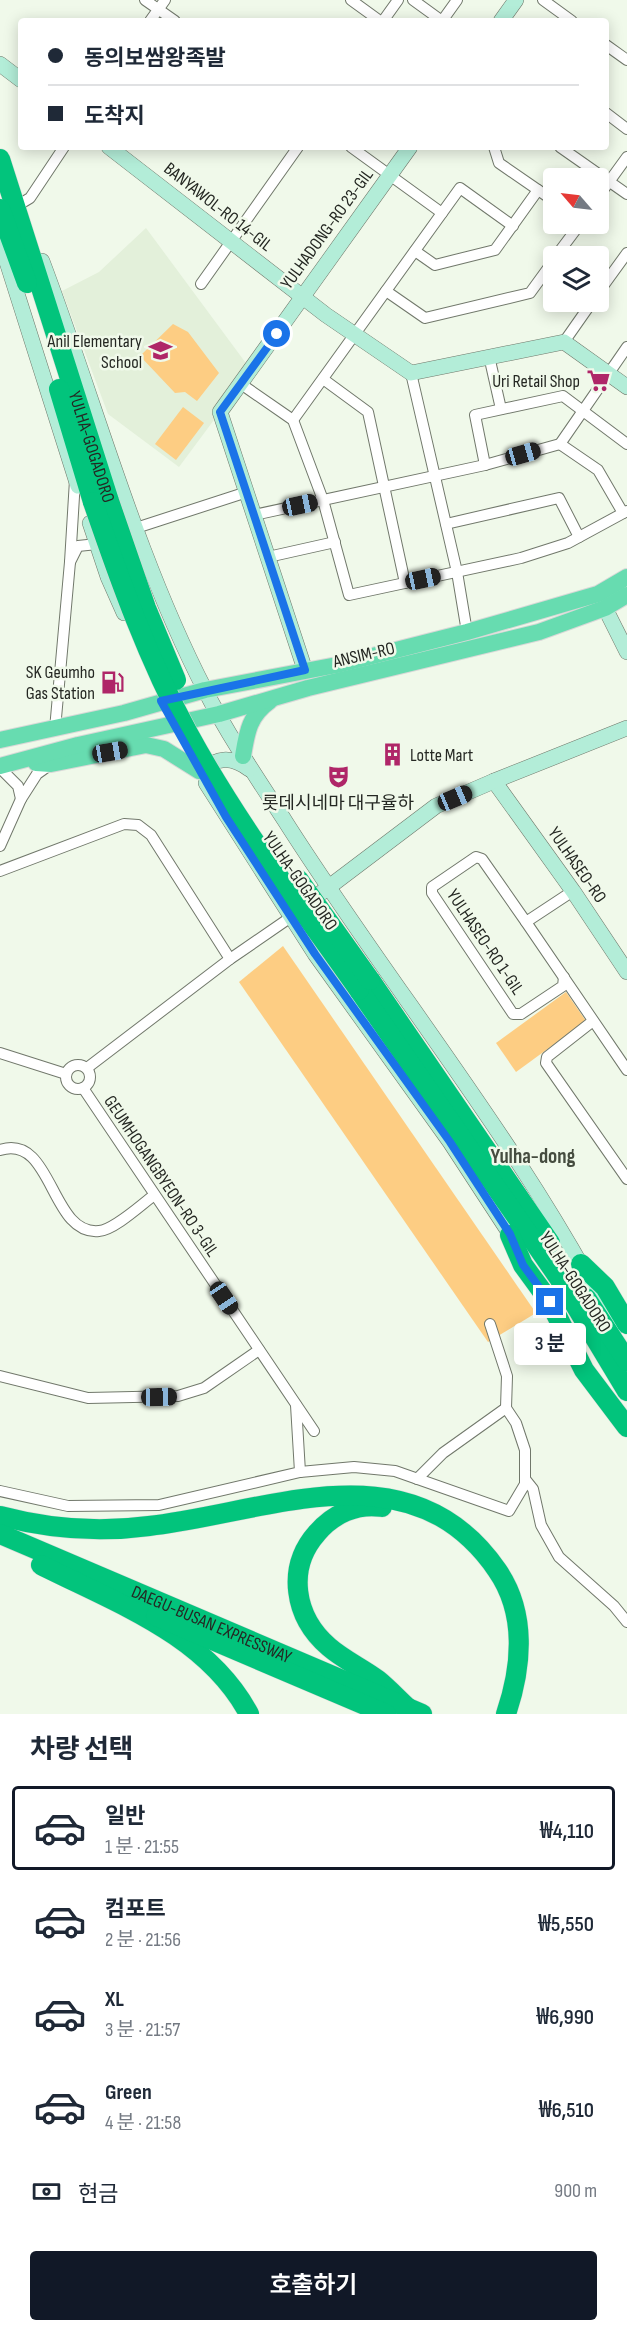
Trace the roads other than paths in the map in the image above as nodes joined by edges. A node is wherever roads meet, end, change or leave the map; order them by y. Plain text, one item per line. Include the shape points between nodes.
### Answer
1 (145, 0) edge
2 (351, 0) edge
3 (398, 0) edge
4 (413, 0) edge
5 (457, 0) edge
6 (516, 0) edge
7 (544, 0) edge
8 (162, 5) edge
9 (152, 18) edge
10 (173, 18) edge
11 (378, 18) edge
12 (384, 18) edge
13 (438, 18) edge
14 (444, 18) edge
15 (503, 18) edge
16 (568, 18) edge
17 (609, 47) edge
18 (627, 60) edge
19 (0, 64) edge
20 (18, 78) edge
21 (609, 115) edge
22 (627, 129) edge
23 (62, 150) edge
24 (113, 150) edge
25 (296, 150) edge
26 (355, 150) edge
27 (408, 150) edge
28 (495, 150) edge
29 (564, 150) edge
30 (627, 157) edge
31 (0, 159) edge
32 (589, 168) edge
33 (390, 176) junction
34 (609, 182) joint
35 (9, 184) junction
36 (538, 190) junction
37 (543, 193) edge
38 (627, 194) edge
39 (20, 204) junction
40 (0, 209) edge
41 (442, 213) junction
42 (513, 226) junction
43 (0, 228) edge
44 (233, 243) junction
45 (415, 251) junction
46 (627, 253) edge
47 (543, 275) edge
48 (609, 278) edge
49 (201, 284) dead end
50 (386, 291) junction
51 (303, 297) junction
52 (585, 312) edge
53 (355, 335) junction
54 (564, 342) junction
55 (627, 347) edge
56 (489, 356) junction
57 (411, 373) junction
58 (609, 374) junction
59 (322, 379) junction
60 (241, 384) junction
61 (627, 387) edge
62 (501, 409) junction
63 (583, 411) junction
64 (293, 420) junction
65 (560, 444) junction
66 (627, 444) edge
67 (485, 465) junction
68 (435, 476) junction
69 (75, 477) junction
70 (383, 487) junction
71 (247, 492) junction
72 (323, 500) junction
73 (101, 502) junction
74 (625, 512) edge
75 (254, 515) junction
76 (446, 524) junction
77 (136, 528) junction
78 (579, 537) junction
79 (334, 542) junction
80 (97, 544) junction
81 (268, 557) junction
82 (70, 562) junction
83 (457, 572) junction
84 (627, 577) edge
85 (405, 583) junction
86 (627, 595) edge
87 (605, 608) junction
88 (467, 632) junction
89 (179, 634) junction
90 (137, 644) junction
91 (627, 652) edge
92 (305, 670) junction
93 (205, 690) junction
94 (276, 696) junction
95 (161, 701) junction
96 (213, 716) junction
97 (175, 724) junction
98 (627, 728) edge
99 (55, 729) junction
100 (0, 740) edge
101 (243, 756) junction
102 (51, 764) junction
103 (5, 765) edge
104 (199, 771) junction
105 (254, 773) junction
106 (494, 782) junction
107 (21, 799) junction
108 (0, 846) edge
109 (0, 871) edge
110 (327, 887) junction
111 (573, 891) junction
112 (291, 917) junction
113 (526, 922) junction
114 (230, 959) junction
115 (627, 972) edge
116 (564, 977) junction
117 (364, 985) junction
118 (593, 1022) junction
119 (0, 1053) edge
120 (87, 1068) junction
121 (627, 1070) edge
122 (66, 1074) junction
123 (83, 1088) junction
124 (0, 1150) edge
125 (627, 1179) edge
126 (153, 1196) junction
127 (510, 1234) junction
128 (581, 1264) junction
129 (490, 1324) dead end
130 (627, 1324) edge
131 (260, 1350) junction
132 (603, 1352) junction
133 (627, 1353) edge
134 (627, 1361) edge
135 (0, 1376) edge
136 (627, 1391) edge
137 (296, 1404) junction
138 (506, 1408) junction
139 (627, 1427) edge
140 (315, 1431) dead end
141 (300, 1472) junction
142 (417, 1479) junction
143 (525, 1479) junction
144 (0, 1491) edge
145 (0, 1516) edge
146 (0, 1534) edge
147 (0, 1548) edge
148 (41, 1564) junction
149 (627, 1622) edge
150 (415, 1711) edge
151 (249, 1714) edge
152 (386, 1714) edge
153 (496, 1714) edge
154 (506, 1714) edge

1 - 8 street
2 - 11 street
3 - 12 street
4 - 13 street
5 - 14 street
6 - 15 main road
7 - 16 street
8 - 9 street
8 - 10 street
17 - 18 street
19 - 20 main road
21 - 22 street
23 - 39 street via 30,198
24 - 44 main road, BANYAWOL-RO 14-GIL
25 - 44 street
26 - 33 street
27 - 33 main road, YULHADONG-RO 23-GIL
28 - 36 street via 499,163
29 - 32 street
30 - 34 street
31 - 35 highway, YULHA-GOGADORO
33 - 41 street
33 - 51 main road, YULHADONG-RO 23-GIL
34 - 38 street
35 - 39 main road
35 - 73 highway, YULHA-GOGADORO
36 - 37 street
36 - 42 street
39 - 77 main road
40 - 73 highway, YULHA-GOGADORO
41 - 42 street via 460,188
41 - 45 street
42 - 45 street via 495,250 435,265
43 - 69 main road via 6,260
44 - 49 street
44 - 51 main road, BANYAWOL-RO 14-GIL
45 - 50 street
46 - 48 street
47 - 50 street via 530,293 424,318
50 - 53 street
51 - 53 main road, BANYAWOL-RO 14-GIL
51 - 60 main road, YULHADONG-RO 23-GIL
52 - 54 street
53 - 57 main road, BANYAWOL-RO 14-GIL
53 - 59 street
54 - 56 main road
54 - 58 main road
55 - 58 street
56 - 57 main road
56 - 62 street
57 - 68 street
58 - 61 main road
58 - 63 street
59 - 64 street
59 - 70 street via 368,412
60 - 64 street
60 - 71 main road, YULHADONG-RO 23-GIL via 220,412
62 - 63 street via 564,396
62 - 67 street via 475,415
63 - 65 street
63 - 66 street
64 - 72 street
65 - 67 street
65 - 74 street via 598,470
67 - 68 street
68 - 70 street
68 - 76 street
69 - 80 main road
69 - 82 street
70 - 72 street
70 - 85 street
71 - 75 main road, YULHADONG-RO 23-GIL
71 - 77 street
72 - 75 street
72 - 79 street
73 - 117 highway, YULHA-GOGADORO, bridge via 146,650 188,733 261,850
74 - 78 street
75 - 81 main road, YULHADONG-RO 23-GIL
76 - 78 street via 559,498
76 - 83 street
77 - 89 main road
78 - 83 street via 521,558
79 - 81 street
79 - 85 street via 349,595
80 - 82 street via 78,546
80 - 90 main road
81 - 92 main road, YULHADONG-RO 23-GIL
82 - 99 street
83 - 85 street
83 - 88 street
84 - 88 main road, ANSIM-RO via 598,594
86 - 87 main road, ANSIM-RO
87 - 91 main road
87 - 94 main road, ANSIM-RO via 528,635
88 - 92 main road, ANSIM-RO
89 - 90 main road via 158,651
89 - 93 main road
90 - 95 main road
92 - 93 main road, ANSIM-RO
93 - 95 main road, ANSIM-RO
93 - 96 main road
94 - 96 main road, ANSIM-RO
94 - 101 main road via 256,711 247,730
95 - 97 main road
95 - 99 main road, ANSIM-RO
96 - 97 main road, ANSIM-RO
96 - 101 main road
97 - 103 main road, ANSIM-RO
97 - 104 main road
98 - 106 main road
99 - 100 main road, ANSIM-RO
101 - 105 main road
102 - 103 main road
102 - 104 main road via 146,745 164,749
102 - 107 street via 37,774
103 - 107 street
104 - 105 main road via 214,760 229,759 238,760
104 - 112 main road
105 - 110 main road
106 - 110 main road via 436,806
106 - 111 main road, YULHASEO-RO
107 - 108 street
109 - 114 street via 124,824 138,825 151,835
110 - 112 main road
110 - 128 main road via 465,1083
111 - 113 street
111 - 115 main road, YULHASEO-RO
112 - 114 street
112 - 127 main road
113 - 116 street, YULHASEO-RO 1-GIL
113 - 116 street, YULHASEO-RO 1-GIL via 482,859 476,858 432,887 432,893 513,1014 521,1014 563,986
114 - 120 street
116 - 118 street, YULHASEO-RO 1-GIL
117 - 132 highway, YULHA-GOGADORO via 559,1278
117 - 134 highway, YULHA-GOGADORO via 514,1186
118 - 121 street, YULHASEO-RO 1-GIL
118 - 125 street via 546,1057 546,1063
119 - 122 street
120 - 122 street via 75,1065
120 - 123 street via 90,1080
122 - 123 street via 69,1085
123 - 126 street, GEUMHOGANGBYEON-RO 3-GIL
124 - 126 street via 9,1147 32,1155 77,1225 91,1231 110,1227
126 - 131 street, GEUMHOGANGBYEON-RO 3-GIL
127 - 132 main road
127 - 139 highway via 523,1265 550,1302 584,1370
128 - 130 highway via 605,1287
128 - 133 main road
129 - 138 street via 507,1376
131 - 135 street via 204,1388 178,1396 88,1398
131 - 137 street, GEUMHOGANGBYEON-RO 3-GIL
132 - 136 highway, YULHA-GOGADORO
137 - 140 street, GEUMHOGANGBYEON-RO 3-GIL
137 - 141 street
138 - 142 street via 443,1453
138 - 143 street via 525,1450
141 - 142 street via 354,1467
141 - 144 street via 159,1504 68,1506
142 - 143 street via 509,1511
143 - 149 street via 533,1489 540,1525 559,1557
145 - 154 highway via 41,1527 105,1530 148,1527 311,1497 363,1494 433,1511 476,1542 505,1581 517,1616 520,1655 516,1687
146 - 150 highway, DAEGU-BUSAN EXPRESSWAY
147 - 148 highway, DAEGU-BUSAN EXPRESSWAY
148 - 151 highway via 154,1622 200,1653
148 - 152 highway, DAEGU-BUSAN EXPRESSWAY
150 - 153 highway via 327,1646 307,1620 298,1597 298,1568 308,1545 327,1522 358,1507 377,1506 421,1517 455,1538 486,1570 505,1614 508,1638 508,1673

